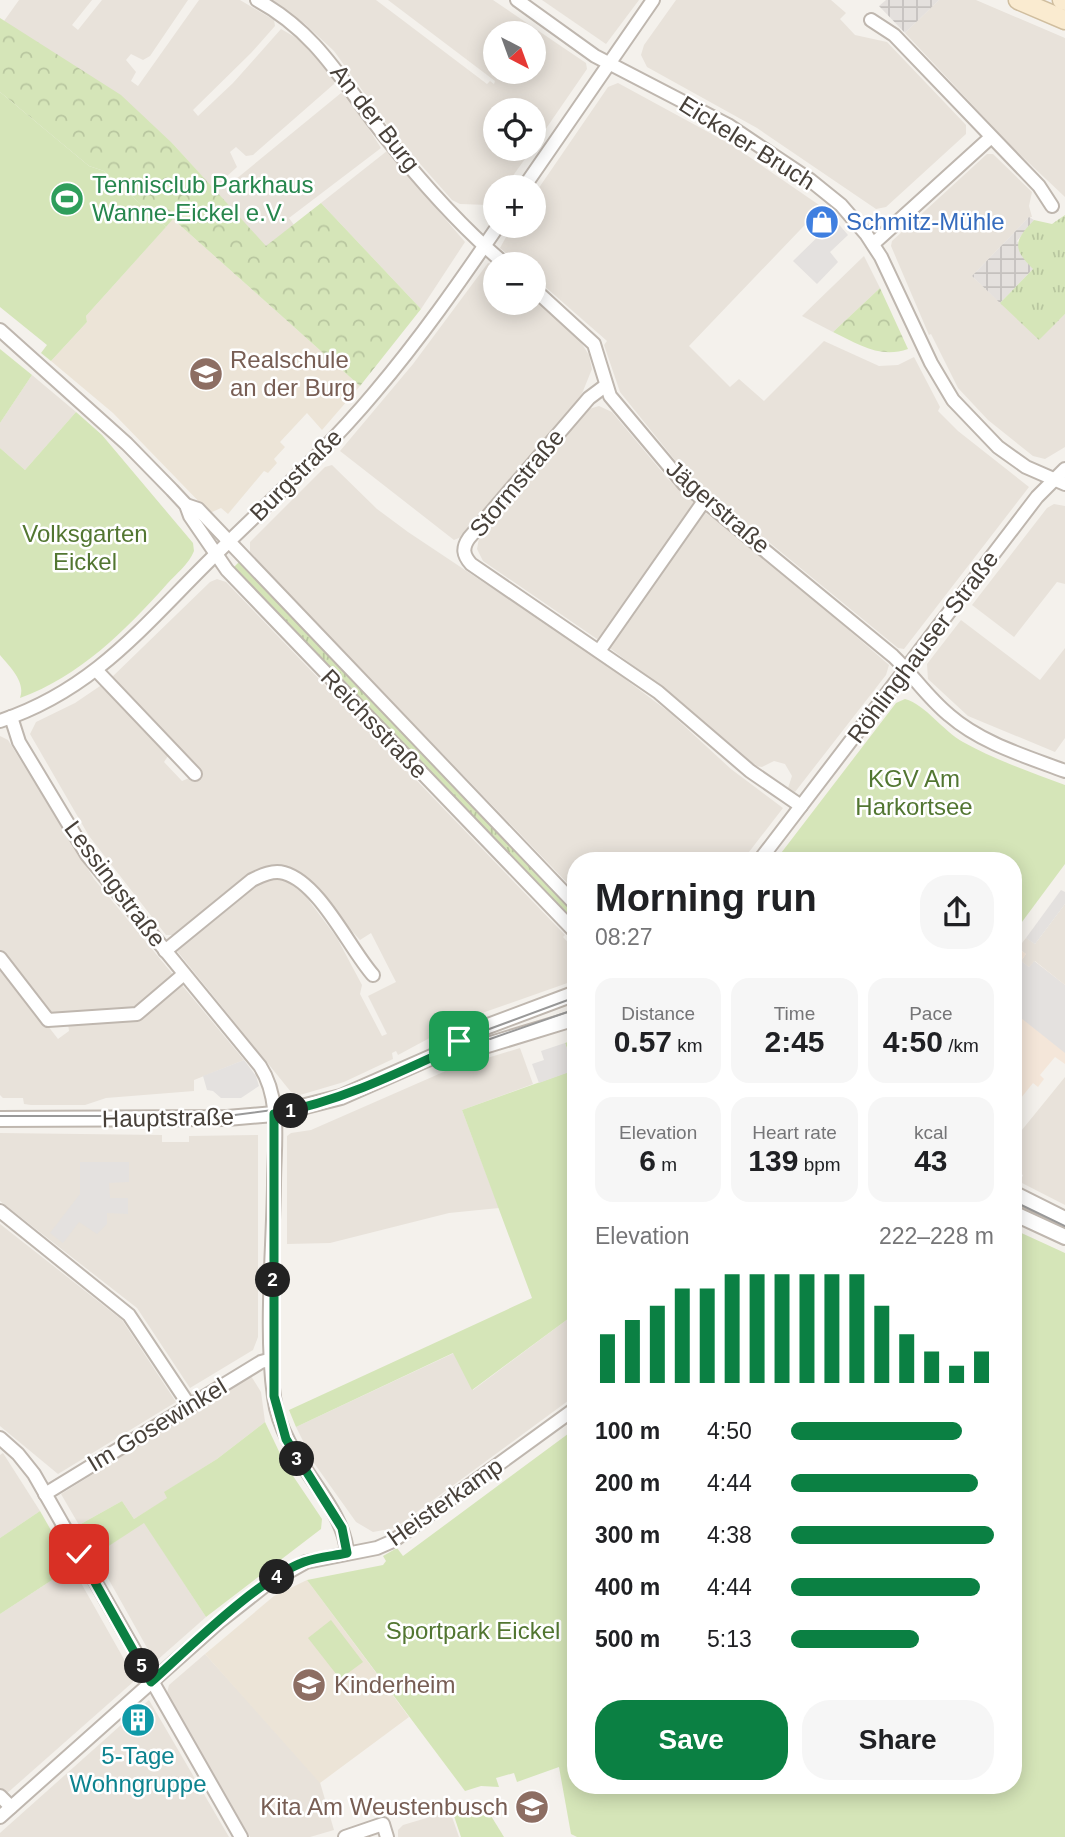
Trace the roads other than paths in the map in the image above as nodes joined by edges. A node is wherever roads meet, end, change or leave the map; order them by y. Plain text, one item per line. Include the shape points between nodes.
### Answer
1 (257, 0) edge
2 (517, 0) edge
3 (653, 0) edge
4 (1018, 0) edge
5 (871, 20) dead end
6 (1065, 20) edge
7 (608, 63) junction
8 (990, 138) junction
9 (532, 175) edge
10 (1052, 206) dead end
11 (490, 238) edge
12 (873, 244) junction
13 (484, 246) junction
14 (491, 252) edge
15 (546, 300) edge
16 (0, 330) edge
17 (604, 386) junction
18 (1065, 468) edge
19 (1059, 482) edge
20 (704, 501) junction
21 (186, 505) junction
22 (229, 542) junction
23 (216, 554) junction
24 (600, 651) junction
25 (907, 670) junction
26 (97, 671) junction
27 (5, 719) edge
28 (1065, 771) edge
29 (195, 774) dead end
30 (801, 806) junction
31 (766, 852) edge
32 (567, 896) edge
33 (567, 924) edge
34 (165, 951) junction
35 (0, 958) edge
36 (184, 974) junction
37 (373, 975) dead end
38 (567, 996) edge
39 (567, 1021) edge
40 (450, 1049) junction
41 (274, 1114) junction
42 (0, 1119) edge
43 (1022, 1198) edge
44 (0, 1211) edge
45 (1022, 1217) edge
46 (1065, 1219) edge
47 (1065, 1237) edge
48 (272, 1359) junction
49 (189, 1405) junction
50 (567, 1415) edge
51 (0, 1438) edge
52 (45, 1494) junction
53 (347, 1553) junction
54 (151, 1682) junction
55 (0, 1796) edge
56 (11, 1807) junction
57 (0, 1817) edge
58 (385, 1831) edge
59 (241, 1837) edge
60 (345, 1837) edge

1 - 13 street, An der Burg via 286,18 326,55 386,138
2 - 7 street, Eickeler Bruch
3 - 7 street
4 - 6 main road
5 - 8 street via 894,35
7 - 9 street
7 - 12 street, Eickeler Bruch via 756,143 834,199
8 - 10 street via 1039,186
8 - 12 street
11 - 13 street, Burgstraße
12 - 19 street, Eickeler Bruch via 953,400 998,447
13 - 14 street
13 - 22 street, Burgstraße via 375,393
15 - 17 street, Jägerstraße via 594,344
16 - 21 street, Reichsstraße via 127,443
17 - 20 street, Jägerstraße via 676,476
17 - 24 street, Stormstraße via 589,398 464,548 471,564
18 - 19 street, Röhlinghauser Straße
19 - 25 street, Röhlinghauser Straße
20 - 24 street
20 - 25 street, Jägerstraße
21 - 22 street, Reichsstraße via 198,509
21 - 23 street, Reichsstraße
22 - 23 street, Burgstraße
22 - 32 street, Reichsstraße
23 - 26 street, Burgstraße
23 - 33 street, Reichsstraße
24 - 30 street, Stormstraße
25 - 28 street, Jägerstraße via 922,690 965,727
25 - 30 street, Röhlinghauser Straße
26 - 27 street, Burgstraße via 55,699
26 - 29 street
27 - 34 street, Lessingstraße via 87,855
30 - 31 street, Röhlinghauser Straße
34 - 36 street, Lessingstraße
34 - 37 street via 252,880 283,873 318,900
35 - 36 street via 48,1020 137,1014
36 - 41 street, Lessingstraße via 260,1066 270,1083
38 - 40 street, Hauptstraße via 481,1027
39 - 40 street, Hauptstraße via 481,1047
40 - 41 street, Hauptstraße via 341,1097
41 - 42 street, Hauptstraße
41 - 48 street, Lessingstraße
43 - 46 street
44 - 49 street via 129,1315
45 - 47 street
48 - 49 street, Im Gosewinkel
48 - 53 street, Lessingstraße via 281,1426 342,1528
49 - 52 street, Im Gosewinkel
50 - 53 street, Heisterkamp via 410,1531 377,1548
51 - 52 street via 26,1463
52 - 54 street
53 - 54 street, Heisterkamp via 291,1568 219,1622
54 - 56 street, Heisterkamp
54 - 59 street
55 - 56 street
56 - 57 street, Heisterkamp
58 - 60 street

